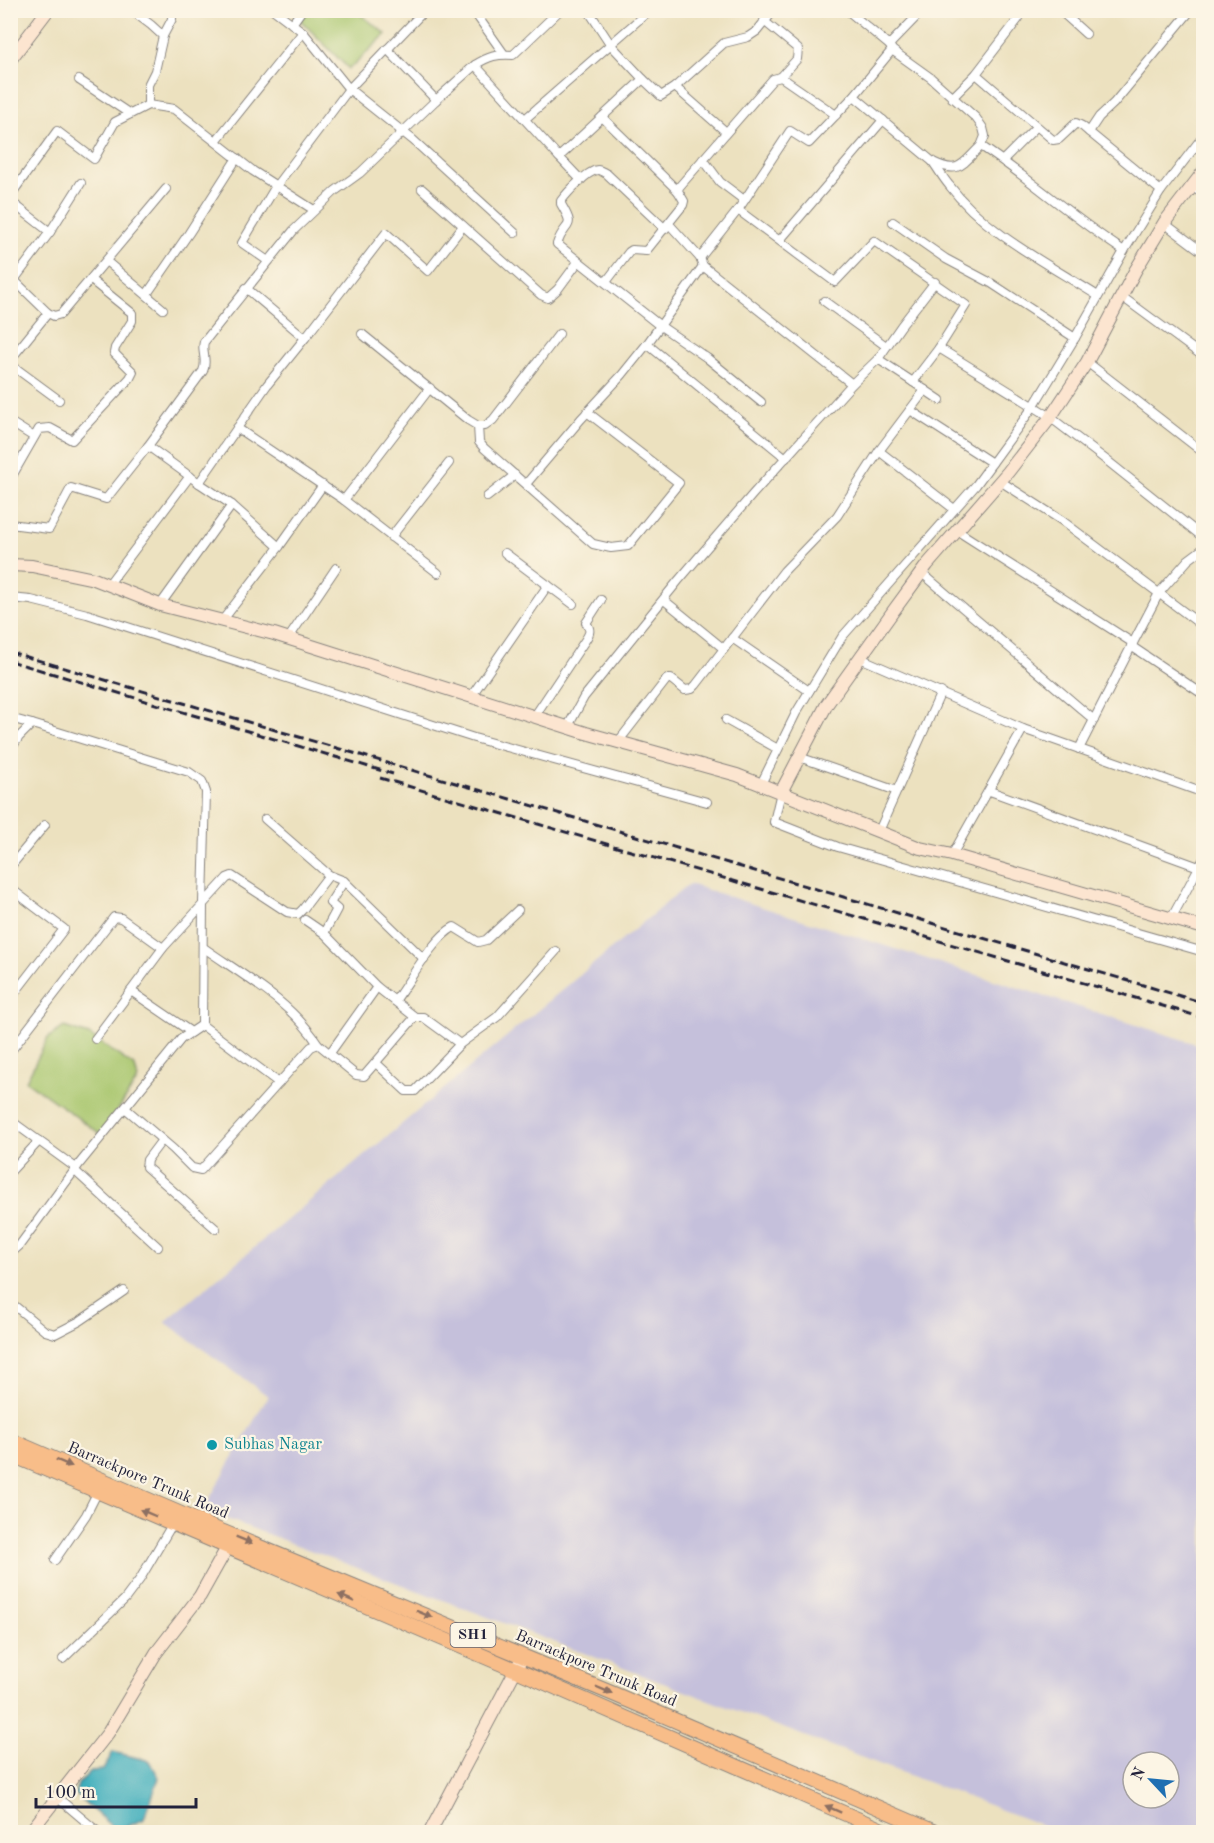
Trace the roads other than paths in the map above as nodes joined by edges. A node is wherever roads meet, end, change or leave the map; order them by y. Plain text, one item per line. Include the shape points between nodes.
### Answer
1 (131, 10) edge
2 (172, 10) edge
3 (274, 10) edge
4 (302, 10) edge
5 (425, 10) edge
6 (473, 10) edge
7 (560, 10) edge
8 (588, 10) edge
9 (650, 10) edge
10 (774, 10) edge
11 (847, 10) edge
12 (923, 10) edge
13 (1063, 10) edge
14 (1191, 10) edge
15 (46, 11) edge
16 (1019, 18) dead end
17 (764, 21) junction
18 (292, 24) junction
19 (303, 32) junction
20 (1086, 34) dead end
21 (162, 36) junction
22 (611, 45) junction
23 (890, 48) junction
24 (387, 49) junction
25 (504, 54) junction
26 (10, 60) edge
27 (476, 65) junction
28 (976, 74) junction
29 (781, 77) junction
30 (643, 79) junction
31 (79, 80) dead end
32 (675, 87) junction
33 (349, 89) junction
34 (854, 96) junction
35 (952, 98) junction
36 (436, 99) junction
37 (148, 105) junction
38 (130, 114) junction
39 (836, 115) junction
40 (602, 117) junction
41 (525, 119) junction
42 (883, 120) junction
43 (1036, 127) junction
44 (403, 132) junction
45 (726, 132) junction
46 (1089, 132) junction
47 (1203, 135) edge
48 (216, 141) junction
49 (981, 146) junction
50 (559, 157) junction
51 (237, 158) junction
52 (703, 159) junction
53 (1003, 160) junction
54 (933, 162) junction
55 (1203, 171) edge
56 (581, 180) junction
57 (81, 183) dead end
58 (276, 186) junction
59 (1192, 186) junction
60 (166, 189) dead end
61 (422, 189) dead end
62 (678, 191) junction
63 (1161, 191) junction
64 (1203, 195) edge
65 (10, 196) edge
66 (744, 200) junction
67 (10, 201) edge
68 (314, 210) junction
69 (738, 210) junction
70 (893, 222) dead end
71 (1164, 223) junction
72 (463, 226) junction
73 (667, 227) junction
74 (50, 232) junction
75 (514, 233) dead end
76 (780, 240) junction
77 (1124, 251) junction
78 (1203, 253) edge
79 (106, 261) junction
80 (268, 261) junction
81 (578, 261) junction
82 (702, 262) junction
83 (91, 279) junction
84 (12, 282) edge
85 (606, 282) junction
86 (935, 282) junction
87 (246, 288) junction
88 (147, 294) junction
89 (1098, 296) junction
90 (1121, 296) junction
91 (824, 301) dead end
92 (163, 309) dead end
93 (48, 313) junction
94 (659, 325) junction
95 (362, 334) dead end
96 (559, 334) dead end
97 (305, 338) junction
98 (1075, 338) junction
99 (647, 344) junction
100 (886, 346) junction
101 (939, 348) junction
102 (1203, 357) edge
103 (878, 359) junction
104 (10, 360) edge
105 (1087, 362) junction
106 (10, 364) edge
107 (913, 382) junction
108 (852, 384) junction
109 (430, 388) junction
110 (925, 390) junction
111 (59, 400) dead end
112 (940, 400) dead end
113 (761, 402) dead end
114 (1035, 408) junction
115 (910, 410) junction
116 (587, 412) junction
117 (1048, 416) junction
118 (10, 423) edge
119 (478, 426) junction
120 (237, 429) junction
121 (34, 437) junction
122 (148, 446) junction
123 (879, 451) junction
124 (1203, 453) edge
125 (786, 458) junction
126 (449, 463) dead end
127 (992, 463) junction
128 (515, 475) junction
129 (190, 476) junction
130 (11, 477) edge
131 (1000, 481) junction
132 (199, 483) junction
133 (526, 484) junction
134 (323, 485) junction
135 (487, 497) dead end
136 (344, 500) junction
137 (232, 505) junction
138 (954, 509) junction
139 (10, 524) edge
140 (956, 530) junction
141 (391, 537) junction
142 (1203, 538) edge
143 (279, 547) junction
144 (1203, 548) edge
145 (505, 553) dead end
146 (10, 565) edge
147 (336, 568) dead end
148 (438, 573) dead end
149 (922, 573) junction
150 (108, 585) junction
151 (548, 585) junction
152 (1159, 593) junction
153 (10, 598) edge
154 (601, 600) dead end
155 (664, 600) junction
156 (573, 604) dead end
157 (160, 605) junction
158 (222, 621) junction
159 (1203, 627) edge
160 (732, 638) junction
161 (288, 639) junction
162 (1132, 645) junction
163 (724, 649) junction
164 (860, 658) junction
165 (809, 691) junction
166 (941, 692) junction
167 (1203, 695) edge
168 (470, 698) junction
169 (534, 717) junction
170 (10, 718) edge
171 (726, 720) dead end
172 (1094, 720) junction
173 (32, 724) junction
174 (567, 728) junction
175 (1023, 729) junction
176 (618, 742) junction
177 (778, 749) junction
178 (1079, 749) junction
179 (10, 750) edge
180 (798, 757) junction
181 (761, 784) junction
182 (897, 791) junction
183 (990, 791) junction
184 (781, 792) junction
185 (1203, 793) edge
186 (707, 802) dead end
187 (265, 819) dead end
188 (45, 825) dead end
189 (879, 831) junction
190 (952, 855) junction
191 (1201, 863) edge
192 (10, 867) edge
193 (329, 875) junction
194 (344, 881) junction
195 (10, 888) edge
196 (202, 903) junction
197 (518, 910) dead end
198 (1171, 919) junction
199 (305, 920) dead end
200 (1203, 928) edge
201 (324, 933) junction
202 (163, 948) junction
203 (204, 948) junction
204 (556, 951) dead end
205 (1203, 952) edge
206 (424, 959) junction
207 (376, 987) junction
208 (131, 991) junction
209 (10, 999) edge
210 (395, 1001) junction
211 (415, 1017) junction
212 (202, 1025) junction
213 (191, 1032) junction
214 (95, 1039) dead end
215 (318, 1044) junction
216 (460, 1044) junction
217 (10, 1052) edge
218 (330, 1053) junction
219 (376, 1064) junction
220 (279, 1083) junction
221 (125, 1108) junction
222 (10, 1120) edge
223 (162, 1140) junction
224 (39, 1141) junction
225 (75, 1169) junction
226 (10, 1172) edge
227 (216, 1229) dead end
228 (158, 1246) dead end
229 (10, 1254) edge
230 (124, 1292) dead end
231 (10, 1302) edge
232 (10, 1440) edge
233 (10, 1454) edge
234 (98, 1491) junction
235 (173, 1523) junction
236 (228, 1546) junction
237 (55, 1560) dead end
238 (523, 1656) junction
239 (63, 1659) dead end
240 (516, 1670) junction
241 (58, 1798) junction
242 (30, 1833) edge
243 (98, 1833) edge
244 (430, 1833) edge
245 (887, 1833) edge
246 (935, 1833) edge

1 - 21 street
2 - 21 street via 172,19
3 - 18 street
4 - 18 street
5 - 24 street
6 - 25 street
7 - 25 street via 513,55
8 - 22 street
9 - 22 street
10 - 17 street
11 - 23 street
12 - 23 street
13 - 20 street
14 - 46 street
15 - 26 street
16 - 28 street
17 - 29 street via 798,49 799,55
17 - 32 street via 748,37 724,43 712,51
18 - 19 street
19 - 33 street
19 - 48 street
21 - 37 street via 148,85
22 - 30 street
22 - 41 street
23 - 34 street
23 - 35 street
24 - 33 street
24 - 36 street
25 - 27 street via 487,57
27 - 36 street
27 - 41 street
28 - 35 street
28 - 43 street
29 - 39 street
29 - 45 street via 773,79
30 - 32 street via 661,96
30 - 40 street
31 - 38 street
32 - 45 street
33 - 44 street
33 - 58 street
34 - 39 street
34 - 42 street
35 - 49 street via 983,129
36 - 44 street
37 - 38 street
37 - 48 street via 174,109
38 - 65 street via 116,122 94,159 57,131
39 - 66 street via 809,143 790,131
40 - 50 street
40 - 62 street
41 - 50 street
42 - 54 street
42 - 76 street
43 - 46 street via 1056,141 1076,123
43 - 53 street
44 - 68 street
44 - 75 street
45 - 52 street
46 - 63 street
47 - 63 street
48 - 51 street
49 - 53 street
49 - 54 street via 954,169
50 - 56 street
51 - 58 street
51 - 88 street
52 - 62 street
52 - 66 street via 720,182
53 - 77 street via 1096,234
54 - 89 street via 971,210 996,231
55 - 59 street
56 - 73 street via 595,170 607,174
56 - 81 street via 561,201 569,222 557,244
57 - 74 street
58 - 68 street
58 - 80 street via 242,243
59 - 64 street
59 - 71 street
60 - 79 street
61 - 72 street
62 - 73 street via 683,206
63 - 77 street
66 - 69 street
67 - 74 street
68 - 80 street
69 - 76 street
69 - 82 street
70 - 98 street
71 - 78 street
71 - 90 street
72 - 81 street via 548,298
72 - 97 street via 428,271 386,233
73 - 82 street
73 - 85 street via 646,251 632,250 625,255
74 - 84 street
76 - 86 street via 835,282 874,242
77 - 89 street
79 - 83 street
79 - 88 street
80 - 87 street
81 - 85 street
82 - 94 street
82 - 108 street
83 - 93 street via 61,314
83 - 121 street via 132,313 132,321 114,353 133,372 72,440 50,428 39,429
84 - 93 street
85 - 94 street
86 - 100 street
86 - 101 street via 966,305
87 - 97 street
87 - 122 street via 204,342 203,370
88 - 92 street
89 - 98 street
90 - 102 street
90 - 105 street
91 - 100 street
93 - 104 street
94 - 99 street
94 - 113 street
95 - 109 street
96 - 119 street via 494,420
97 - 120 street
98 - 114 street
99 - 116 street
99 - 125 street
100 - 103 street
101 - 107 street
101 - 114 street
103 - 107 street
103 - 108 street
105 - 117 street
105 - 124 street
106 - 111 street
107 - 110 street
108 - 125 street
109 - 119 street
109 - 136 street
110 - 112 street
110 - 115 street
114 - 117 street
114 - 127 street
115 - 123 street
115 - 127 street
116 - 133 street
116 - 133 street via 679,483 628,546 593,544
117 - 131 street
117 - 142 street
118 - 121 street
119 - 128 street via 479,442
120 - 132 street
120 - 134 street
121 - 130 street
122 - 129 street
122 - 139 street via 106,499 71,488 50,529
123 - 138 street
123 - 160 street via 837,516 784,571
125 - 155 street
126 - 141 street
127 - 138 street
128 - 133 street
128 - 135 street
129 - 132 street
129 - 150 street
131 - 140 street
131 - 152 street via 1061,520
132 - 137 street
134 - 136 street
134 - 143 street
136 - 141 street
137 - 143 street
137 - 157 street
138 - 165 street via 842,637
140 - 149 street
140 - 162 street
141 - 148 street
143 - 158 street
144 - 152 street
145 - 151 street
146 - 150 street via 43,568
147 - 161 street
149 - 164 street
149 - 172 street
150 - 157 street
151 - 156 street
151 - 168 street
152 - 159 street
152 - 162 street
153 - 186 street via 87,614 474,738
154 - 169 street via 587,618 590,633
155 - 163 street
155 - 174 street via 584,697
157 - 158 street
158 - 161 street
160 - 163 street
160 - 165 street
161 - 168 street
162 - 167 street
162 - 172 street
163 - 176 street via 692,689 685,690 667,680
164 - 166 street
164 - 180 street via 827,704
165 - 177 street
166 - 175 street
166 - 182 street
168 - 169 street
169 - 174 street
170 - 173 street
171 - 177 street
172 - 178 street
173 - 179 street
173 - 196 street via 189,772 202,781 206,792
174 - 176 street
175 - 178 street
175 - 183 street
176 - 181 street
177 - 181 street
178 - 185 street
180 - 182 street
180 - 184 street
181 - 184 street
182 - 189 street
183 - 190 street
183 - 191 street
184 - 189 street
184 - 205 street via 774,822 838,847
187 - 193 street
188 - 192 street
189 - 190 street via 920,848
190 - 198 street
191 - 198 street
193 - 194 street
193 - 196 street via 298,914 287,912 232,876
194 - 201 street via 330,903 337,909
194 - 206 street
195 - 209 street via 64,929
196 - 202 street
196 - 203 street
197 - 206 street via 486,940 478,942 454,927 447,930
198 - 200 street
199 - 201 street
201 - 207 street
202 - 208 street
202 - 217 street via 122,918 114,917
203 - 212 street
203 - 215 street via 286,1007
204 - 216 street via 497,1017
206 - 210 street
207 - 210 street
207 - 218 street
208 - 213 street
208 - 214 street
210 - 211 street
211 - 216 street via 423,1017
211 - 219 street
212 - 213 street
212 - 220 street
213 - 221 street
215 - 218 street
215 - 220 street
216 - 219 street via 415,1091 401,1088
218 - 219 street via 356,1075 364,1076
220 - 223 street via 201,1170 192,1168
221 - 223 street
221 - 225 street
222 - 224 street
223 - 227 street via 146,1167
224 - 225 street
224 - 226 street
225 - 228 street
225 - 229 street
230 - 231 street via 55,1334 45,1331
232 -> 238 main road, Barrackpore Trunk Road / SH1
233 - 234 main road, Barrackpore Trunk Road / SH1
235 -> 234 main road, Barrackpore Trunk Road / SH1
234 - 237 street
235 - 236 main road, Barrackpore Trunk Road / SH1
235 - 239 street via 125,1599
240 -> 236 main road, Barrackpore Trunk Road / SH1
236 - 241 street via 200,1596 156,1653 108,1733
238 - 240 street
238 -> 246 main road, Barrackpore Trunk Road / SH1
240 - 244 street
245 -> 240 main road, Barrackpore Trunk Road / SH1
241 - 242 street
241 - 243 street

